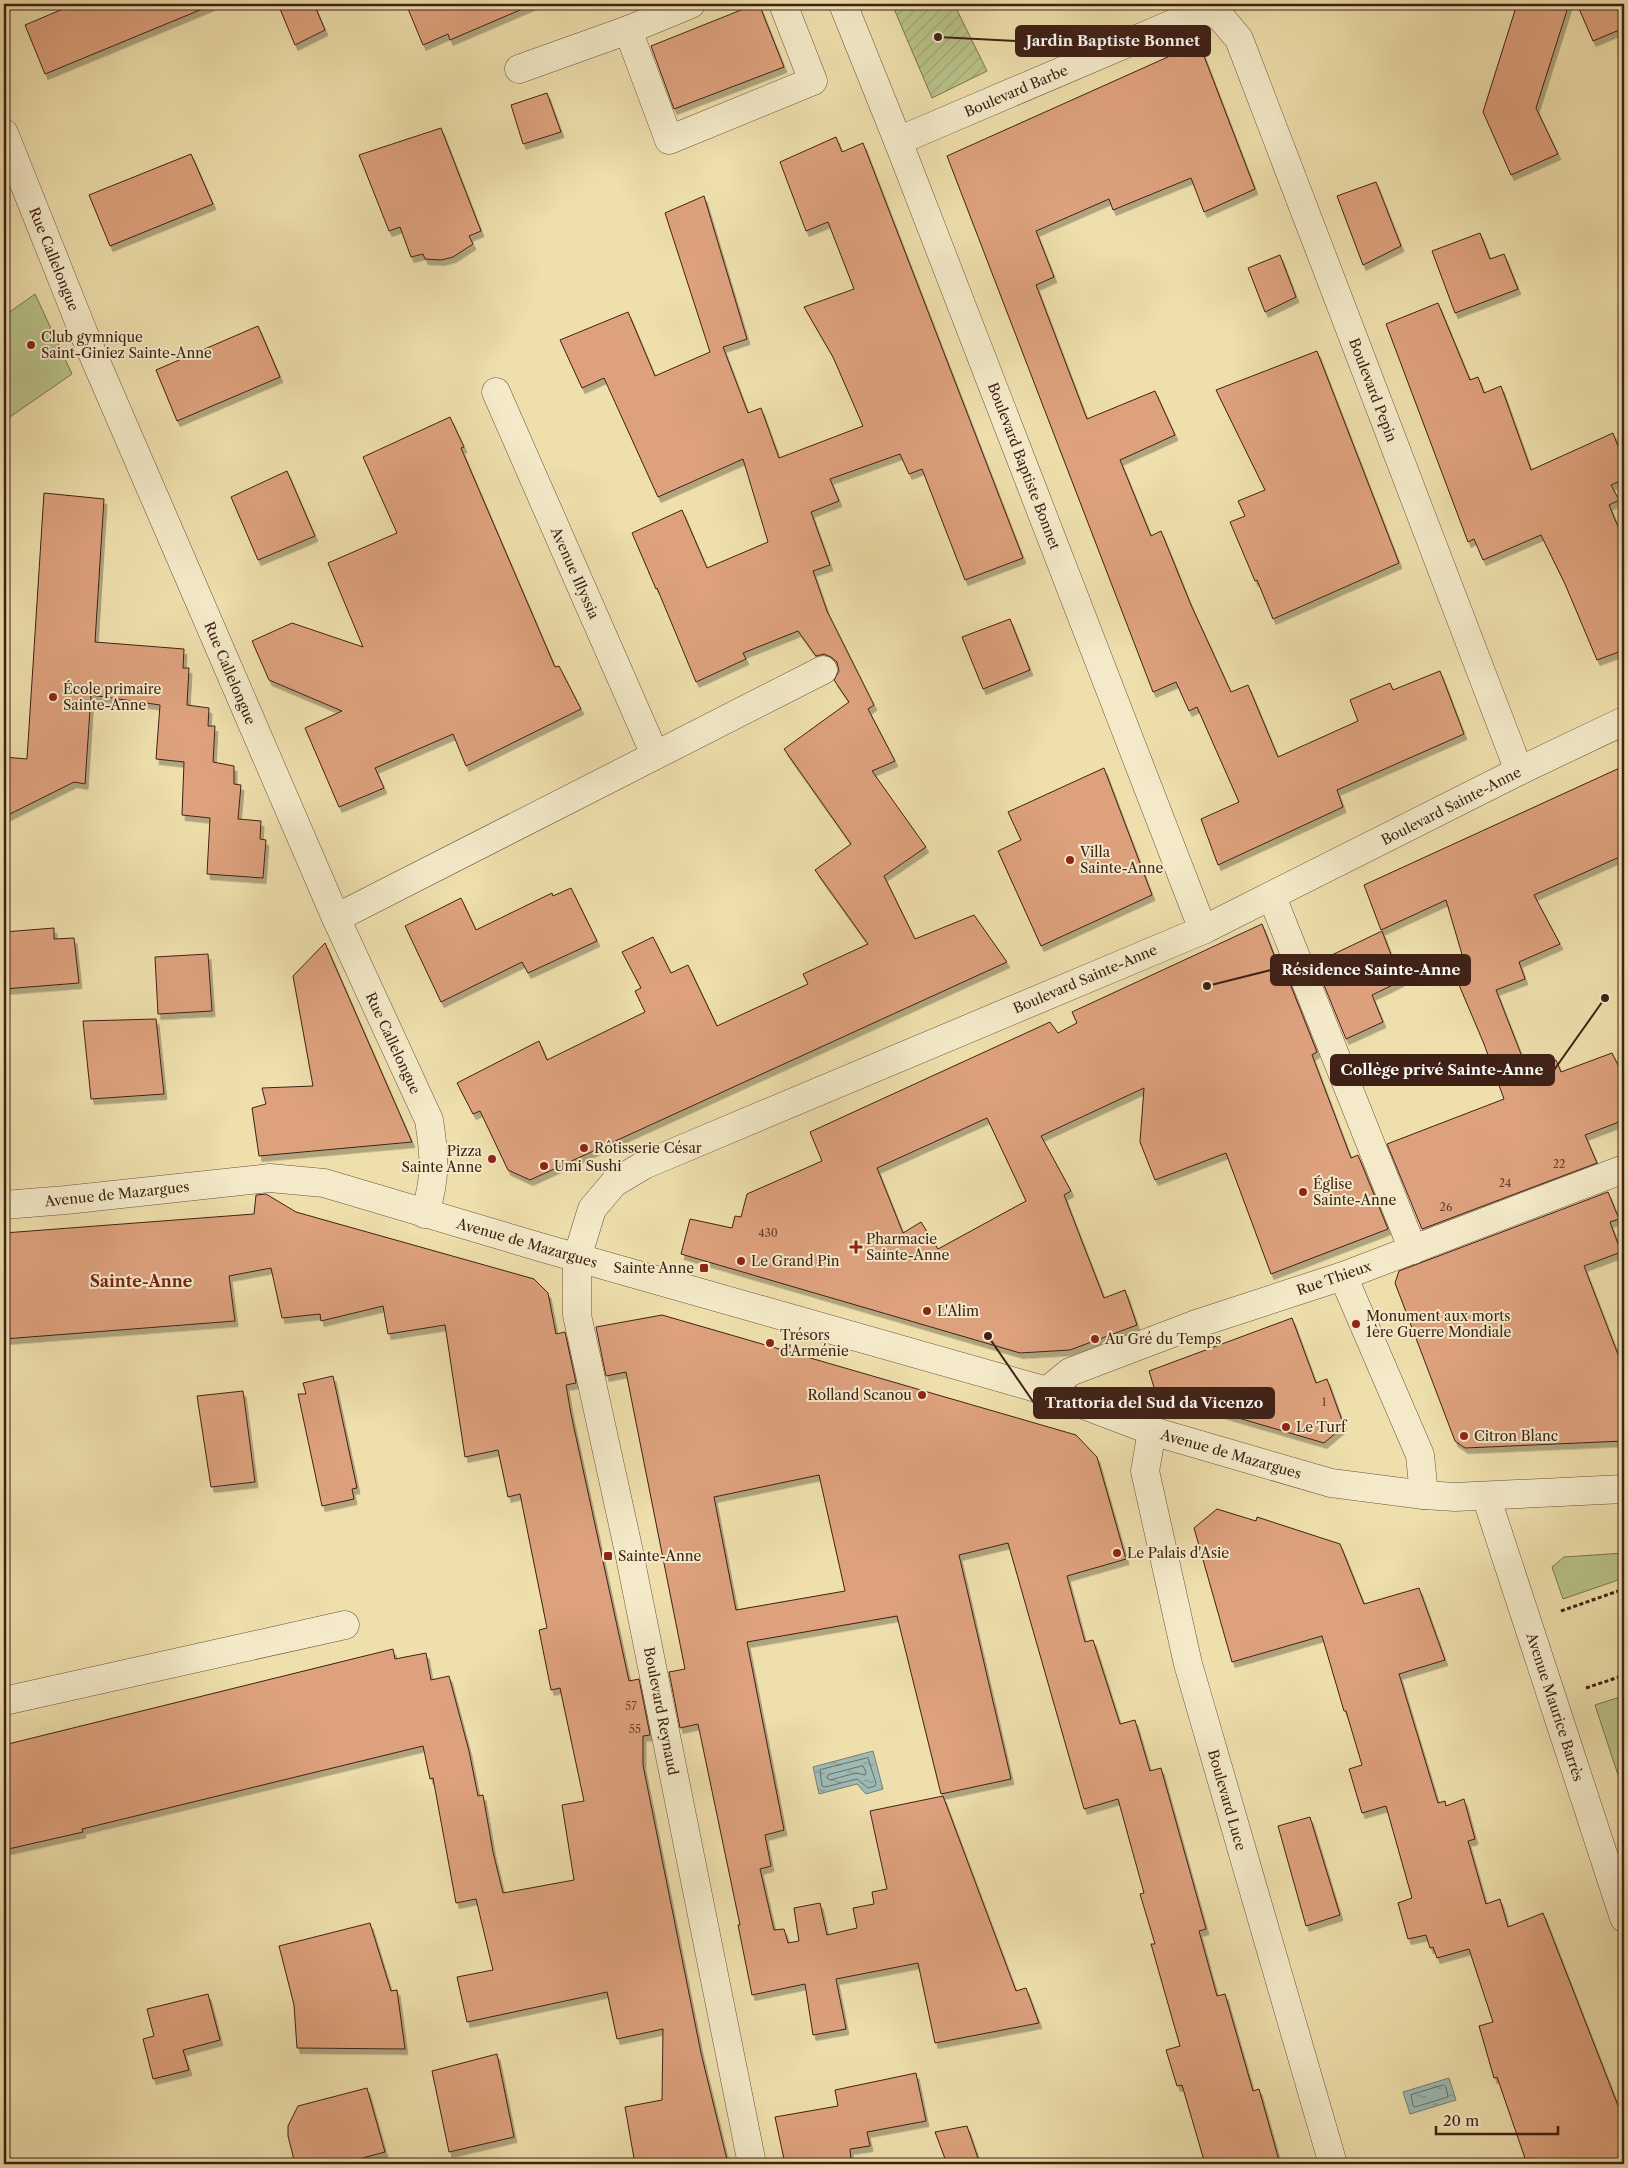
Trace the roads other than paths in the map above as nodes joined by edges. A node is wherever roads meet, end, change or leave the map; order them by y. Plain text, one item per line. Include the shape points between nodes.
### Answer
1 (691, 4) edge
2 (784, 4) edge
3 (843, 4) edge
4 (1218, 14) joint
5 (628, 30) junction
6 (519, 69) dead end
7 (4, 133) edge
8 (898, 141) junction
9 (496, 392) dead end
10 (823, 670) dead end
11 (1624, 721) edge
12 (655, 755) junction
13 (1519, 771) junction
14 (1272, 897) junction
15 (336, 918) junction
16 (1203, 930) junction
17 (1624, 1169) edge
18 (4, 1205) edge
19 (425, 1214) junction
20 (1413, 1250) junction
21 (577, 1258) junction
22 (1343, 1276) junction
23 (1047, 1391) junction
24 (1152, 1431) junction
25 (1624, 1489) edge
26 (1424, 1495) junction
27 (1486, 1496) junction
28 (345, 1624) dead end
29 (4, 1701) edge
30 (1624, 1918) edge
31 (752, 2164) edge
32 (1333, 2164) edge

1 - 5 street
2 - 5 street via 813,81 669,140
3 - 8 street, Boulevard Baptiste Bonnet
4 - 8 street, Boulevard Barbe via 1198,13
4 - 13 street, Boulevard Pepin via 1239,39
5 - 6 street
7 - 15 street, Rue Callelongue via 84,334
8 - 16 street, Boulevard Baptiste Bonnet
9 - 12 street, Avenue Illyssia
10 - 12 street
11 - 13 street, Boulevard Sainte-Anne
12 - 15 street
13 - 14 street, Boulevard Sainte-Anne
14 - 16 street, Boulevard Sainte-Anne
14 - 20 street
15 - 19 street, Rue Callelongue via 429,1120 434,1154 433,1186
16 - 21 street, Boulevard Sainte-Anne via 644,1165 614,1183 592,1209
17 - 20 street, Rue Thieux
18 - 19 street, Avenue de Mazargues via 270,1178 324,1183
19 - 21 street, Avenue de Mazargues
20 - 22 street, Rue Thieux
21 - 23 street, Avenue de Mazargues
21 - 31 street, Boulevard Reynaud via 577,1315
22 - 23 street, Rue Thieux via 1196,1324 1070,1372
22 - 26 street via 1420,1455
23 - 24 street, Avenue de Mazargues
24 - 26 street, Avenue de Mazargues via 1331,1484
24 - 32 street, Boulevard Luce via 1145,1471 1188,1664
25 - 27 street, Avenue de Mazargues
26 - 27 street, Avenue de Mazargues
27 - 30 street, Avenue Maurice Barrès
28 - 29 street

